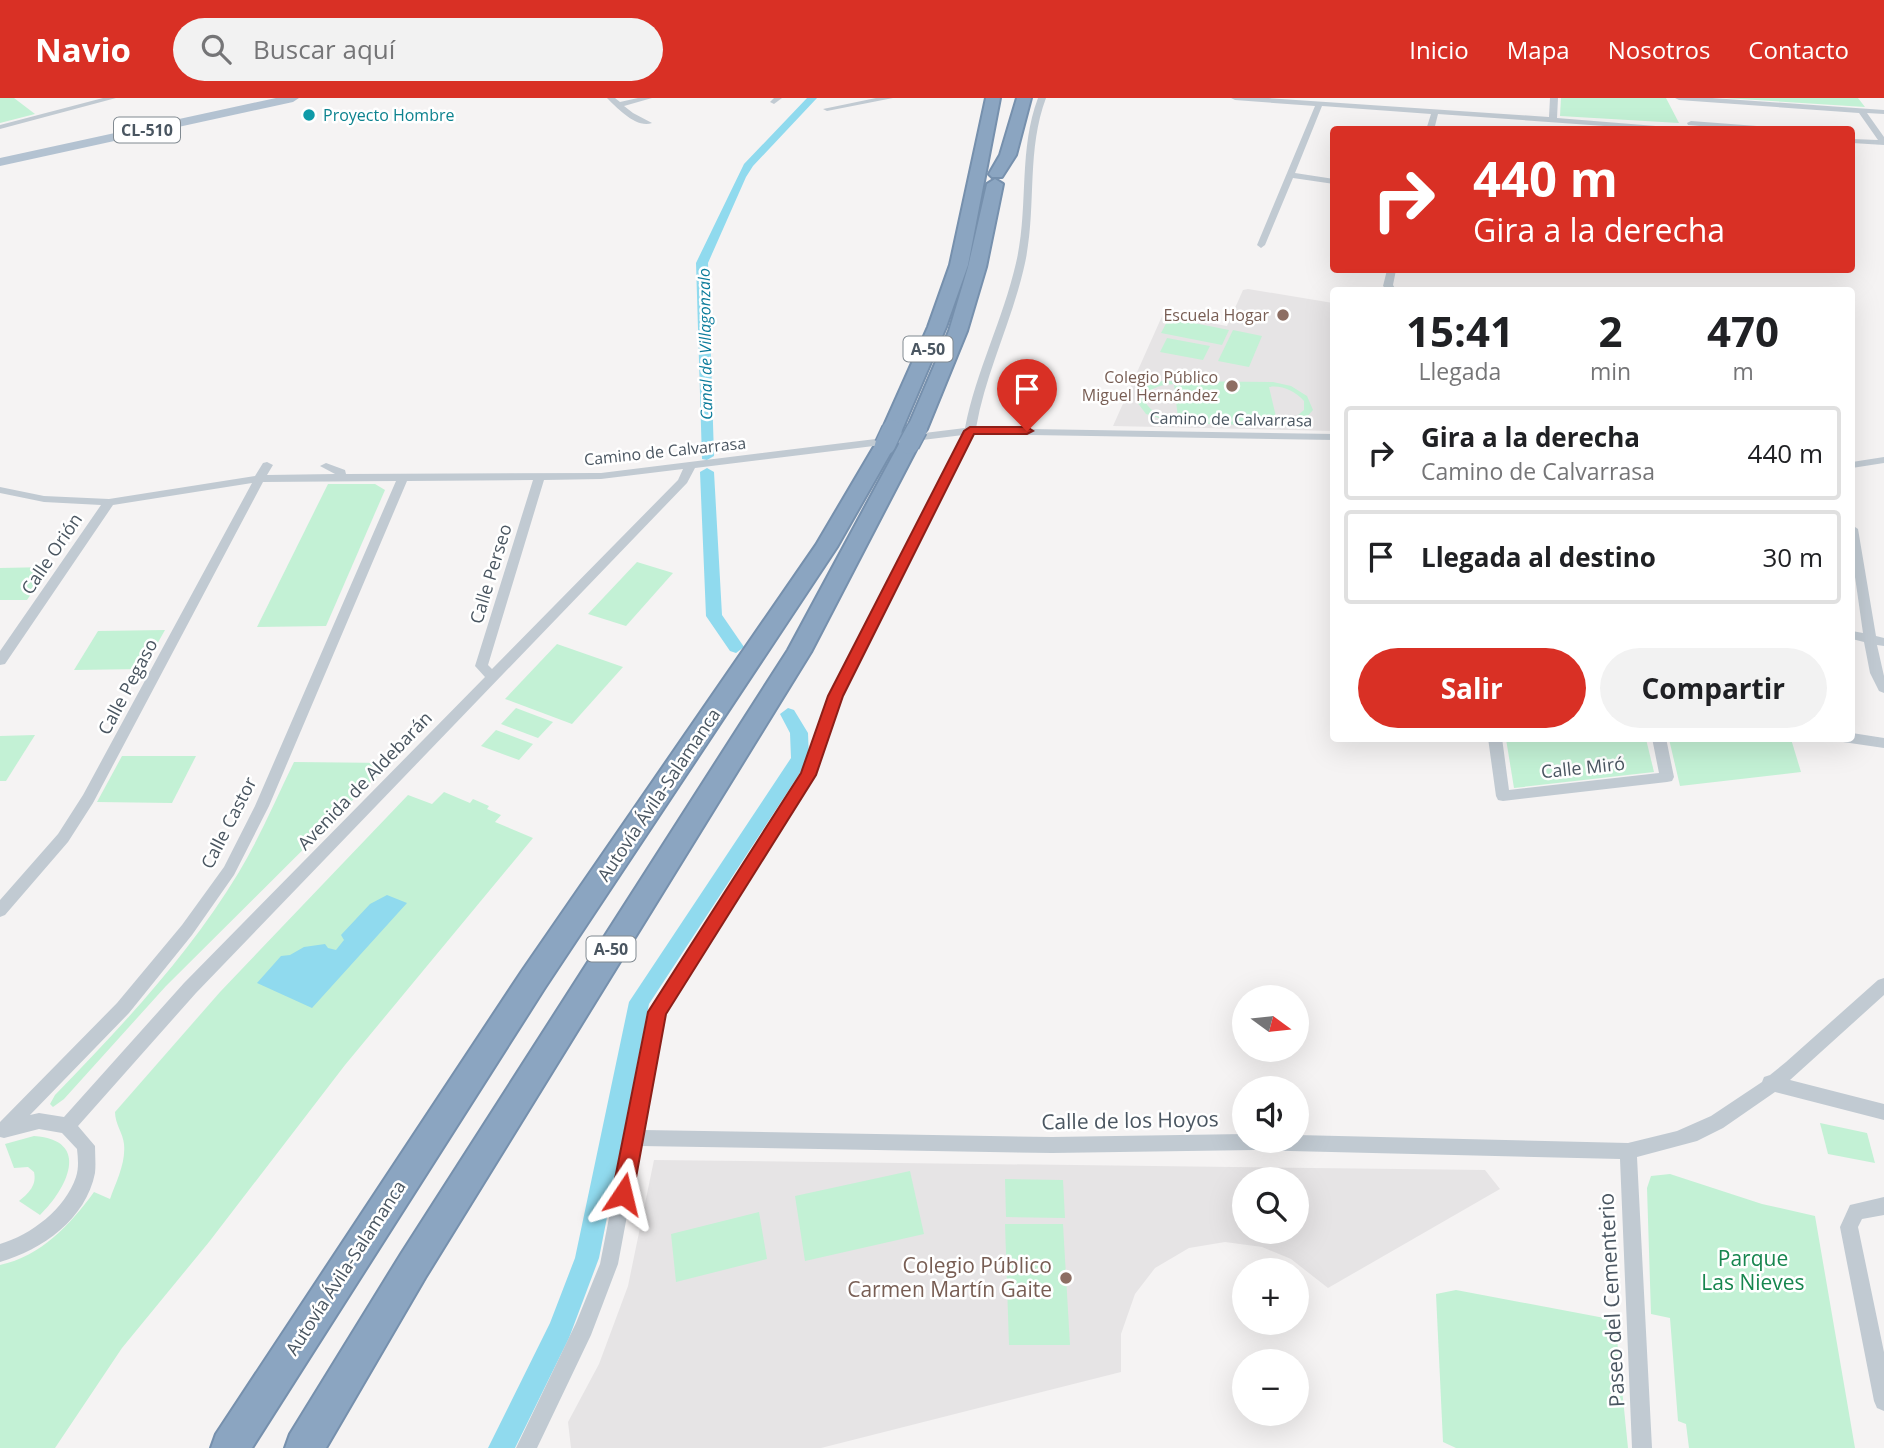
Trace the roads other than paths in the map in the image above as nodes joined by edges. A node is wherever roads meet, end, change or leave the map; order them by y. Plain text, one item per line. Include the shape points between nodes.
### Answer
1 (112, 98) edge
2 (293, 98) edge
3 (611, 98) edge
4 (648, 98) edge
5 (889, 98) edge
6 (980, 98) edge
7 (993, 98) edge
8 (1009, 98) edge
9 (1024, 98) edge
10 (1042, 98) edge
11 (1234, 98) edge
12 (1554, 98) edge
13 (1866, 98) edge
14 (1318, 104) junction
15 (1763, 104) junction
16 (618, 105) junction
17 (827, 109) dead end
18 (1861, 110) junction
19 (1682, 111) edge
20 (1435, 112) junction
21 (1880, 112) edge
22 (1553, 120) junction
23 (648, 123) dead end
24 (1431, 126) edge
25 (1697, 126) edge
26 (1764, 126) edge
27 (1778, 126) edge
28 (0, 127) edge
29 (1855, 135) edge
30 (1883, 140) edge
31 (1855, 141) edge
32 (982, 158) junction
33 (0, 162) edge
34 (997, 174) junction
35 (1289, 175) junction
36 (1330, 181) edge
37 (1261, 245) dead end
38 (970, 431) junction
39 (901, 437) junction
40 (1330, 437) edge
41 (1882, 462) edge
42 (1855, 465) edge
43 (267, 466) dead end
44 (326, 466) dead end
45 (691, 466) junction
46 (540, 476) junction
47 (340, 478) junction
48 (403, 478) junction
49 (259, 480) junction
50 (0, 490) edge
51 (109, 502) junction
52 (1855, 546) edge
53 (1855, 636) edge
54 (1877, 641) edge
55 (0, 660) edge
56 (493, 677) junction
57 (1884, 688) edge
58 (1855, 740) edge
59 (1496, 742) edge
60 (1660, 742) edge
61 (1884, 743) edge
62 (0, 911) edge
63 (1884, 985) edge
64 (1777, 1079) junction
65 (1884, 1112) edge
66 (67, 1126) junction
67 (2, 1132) edge
68 (633, 1138) junction
69 (1629, 1151) junction
70 (1884, 1206) edge
71 (0, 1253) edge
72 (1882, 1379) edge
73 (1884, 1401) edge
74 (230, 1448) edge
75 (304, 1448) edge
76 (526, 1448) edge
77 (1642, 1448) edge

1 - 28 street
2 - 33 main road, CL-510
3 - 16 street
4 - 16 street
5 - 17 street
6 - 32 highway
7 - 32 highway, Autovía Ávila-Salamanca / A-50
8 - 34 highway, Autovía Ávila-Salamanca / A-50
9 - 34 highway via 1008,155
10 - 38 street via 1033,129 1025,239 1009,310 980,384
11 - 14 street
12 - 22 street
13 - 21 street
14 - 20 street
14 - 35 street
15 - 18 street
15 - 19 street
15 - 27 street
16 - 23 street
18 - 21 street
18 - 30 street
19 - 22 street
19 - 25 street
19 - 26 street
20 - 22 street
20 - 24 street
29 - 30 street
30 - 31 street
32 - 39 highway, Autovía Ávila-Salamanca / A-50 via 959,265
34 - 39 highway, Autovía Ávila-Salamanca / A-50 via 958,331
35 - 36 street
35 - 37 street
38 - 40 street, Camino de Calvarrasa
38 - 45 street, Camino de Calvarrasa
38 - 68 street via 835,696 808,775 657,1012
39 - 74 highway, Autovía Ávila-Salamanca / A-50 via 533,980
39 - 75 highway, Autovía Ávila-Salamanca / A-50 via 799,652 412,1266
41 - 42 street
43 - 49 street, Calle Pegaso
44 - 47 street via 341,472
45 - 46 street, Camino de Calvarrasa via 601,476
45 - 56 street, Avenida de Aldebarán via 683,481
46 - 48 street, Camino de Calvarrasa
46 - 56 street, Calle Perseo via 481,666
47 - 48 street, Camino de Calvarrasa
47 - 49 street, Camino de Calvarrasa
48 - 67 street, Calle Castor via 262,807 229,871 123,1008
49 - 51 street, Camino de Calvarrasa
49 - 62 street, Calle Pegaso via 88,799 63,838
50 - 51 street, Camino de Calvarrasa via 44,499
51 - 55 street, Calle Orión
52 - 54 street
53 - 54 street
54 - 57 street via 1875,673
56 - 66 street, Avenida de Aldebarán via 190,988
58 - 61 street
59 - 60 street, Calle Miró via 1503,796 1667,777
63 - 64 street, Calle de los Hoyos
64 - 65 street via 1793,1089
64 - 69 street, Calle de los Hoyos via 1717,1123 1687,1137
66 - 67 street via 39,1122
66 - 71 street via 86,1146 85,1177 64,1213 47,1228
68 - 69 street, Calle de los Hoyos via 1052,1145 1254,1142
68 - 76 street via 609,1264 584,1328
69 - 77 street, Paseo del Cementerio
70 - 72 street via 1856,1211 1849,1227
72 - 73 street

